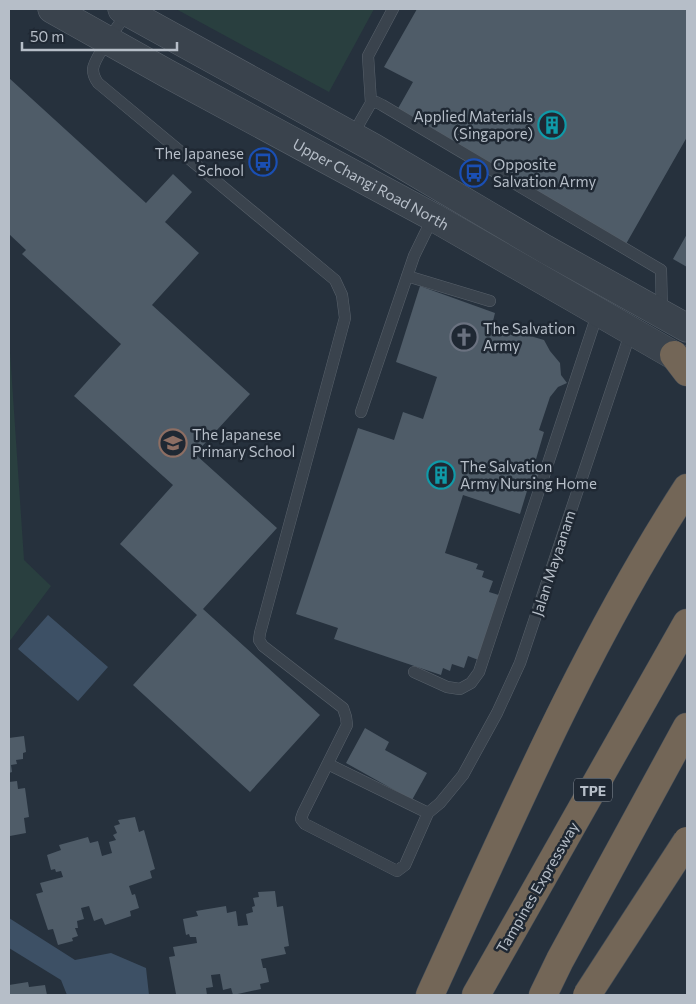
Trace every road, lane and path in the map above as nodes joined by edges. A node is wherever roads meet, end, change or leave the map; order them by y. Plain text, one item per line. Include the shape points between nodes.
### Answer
1 (52, 9) edge
2 (393, 9) edge
3 (125, 10) edge
4 (108, 40) junction
5 (371, 103) junction
6 (354, 137) junction
7 (433, 217) junction
8 (407, 276) junction
9 (490, 301) dead end
10 (598, 312) junction
11 (662, 314) junction
12 (687, 328) edge
13 (631, 330) junction
14 (683, 363) edge
15 (361, 412) dead end
16 (687, 488) edge
17 (687, 623) edge
18 (414, 672) dead end
19 (687, 727) edge
20 (328, 764) junction
21 (428, 813) junction
22 (683, 847) edge
23 (430, 995) edge
24 (476, 995) edge
25 (543, 995) edge
26 (587, 995) edge

1 - 4 street, Upper Changi Road North
2 - 5 lane via 368,56
3 - 4 lane
3 - 6 street, Upper Changi Road North
4 - 7 street, Upper Changi Road North
4 - 20 lane via 93,66 98,84 335,280 342,295 345,318 259,640 343,708 347,725
5 - 6 lane
5 - 11 lane via 382,105 661,270
6 - 11 street, Upper Changi Road North
7 - 8 lane
7 - 10 street, Upper Changi Road North
8 - 9 lane
8 - 15 lane
10 - 13 street, Upper Changi Road North
10 - 18 lane via 479,672 460,690
11 - 12 street, Upper Changi Road North
13 - 14 street, Upper Changi Road North
13 - 21 lane, Jalan Mayaanam via 520,663 470,761 448,794
16 - 23 highway via 631,580 545,744
17 - 24 highway, Tampines Expressway / TPE
19 - 25 highway
20 - 21 lane
20 - 21 lane via 301,819 305,824 389,866 398,870 405,865
22 - 26 highway, bridge

